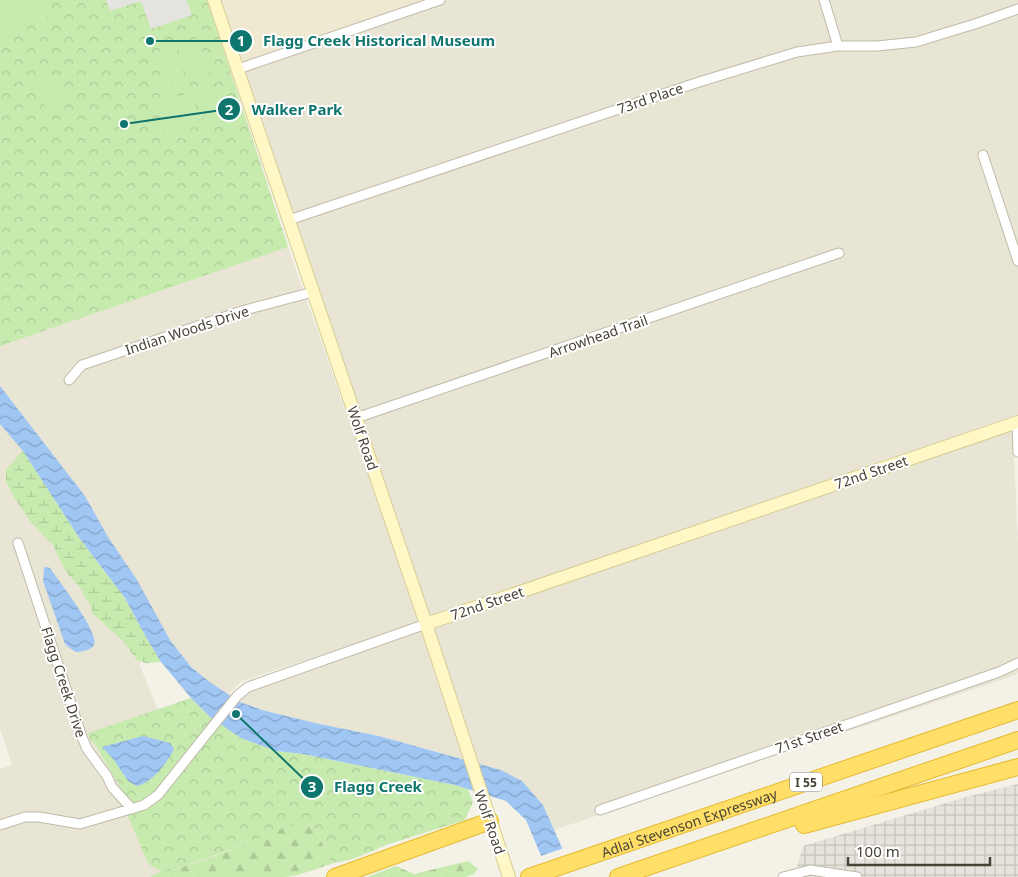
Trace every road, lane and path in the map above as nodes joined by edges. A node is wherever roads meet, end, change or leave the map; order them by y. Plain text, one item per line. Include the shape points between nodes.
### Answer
1 (214, 0) edge
2 (440, 0) edge
3 (824, 0) edge
4 (1018, 9) edge
5 (838, 46) junction
6 (238, 69) junction
7 (983, 155) dead end
8 (289, 220) junction
9 (839, 253) dead end
10 (1018, 261) edge
11 (313, 292) junction
12 (69, 380) dead end
13 (356, 418) junction
14 (1017, 422) edge
15 (1018, 452) edge
16 (18, 543) dead end
17 (426, 624) junction
18 (1018, 663) edge
19 (1018, 710) edge
20 (1018, 740) edge
21 (1018, 767) edge
22 (132, 809) junction
23 (600, 810) dead end
24 (490, 821) junction
25 (0, 825) edge
26 (626, 874) edge
27 (334, 877) edge
28 (509, 877) edge
29 (529, 877) edge
30 (783, 877) edge
31 (857, 877) edge

1 - 6 street, Wolf Road
2 - 6 street
3 - 5 street
4 - 5 street, 73rd Place via 916,42
5 - 8 street, 73rd Place via 797,52 699,82
6 - 8 street, Wolf Road
7 - 10 street
8 - 11 street, Wolf Road
9 - 13 street, Arrowhead Trail
11 - 12 street, Indian Woods Drive via 245,310 82,366
11 - 13 street, Wolf Road
13 - 17 street, Wolf Road
14 - 15 street
14 - 17 street, 72nd Street
16 - 22 street, Flagg Creek Drive via 84,743 112,787
17 - 22 street, 72nd Street via 248,687 236,696 158,795
17 - 24 street, Wolf Road
18 - 23 street, 71st Street
19 - 29 highway, Adlai Stevenson Expressway / I 55
20 - 26 highway, Adlai Stevenson Expressway / I 55
21 - 26 highway
22 - 25 street, 72nd Street via 80,824 26,817
24 - 27 highway
24 - 28 street, Wolf Road
30 - 31 street via 810,870

